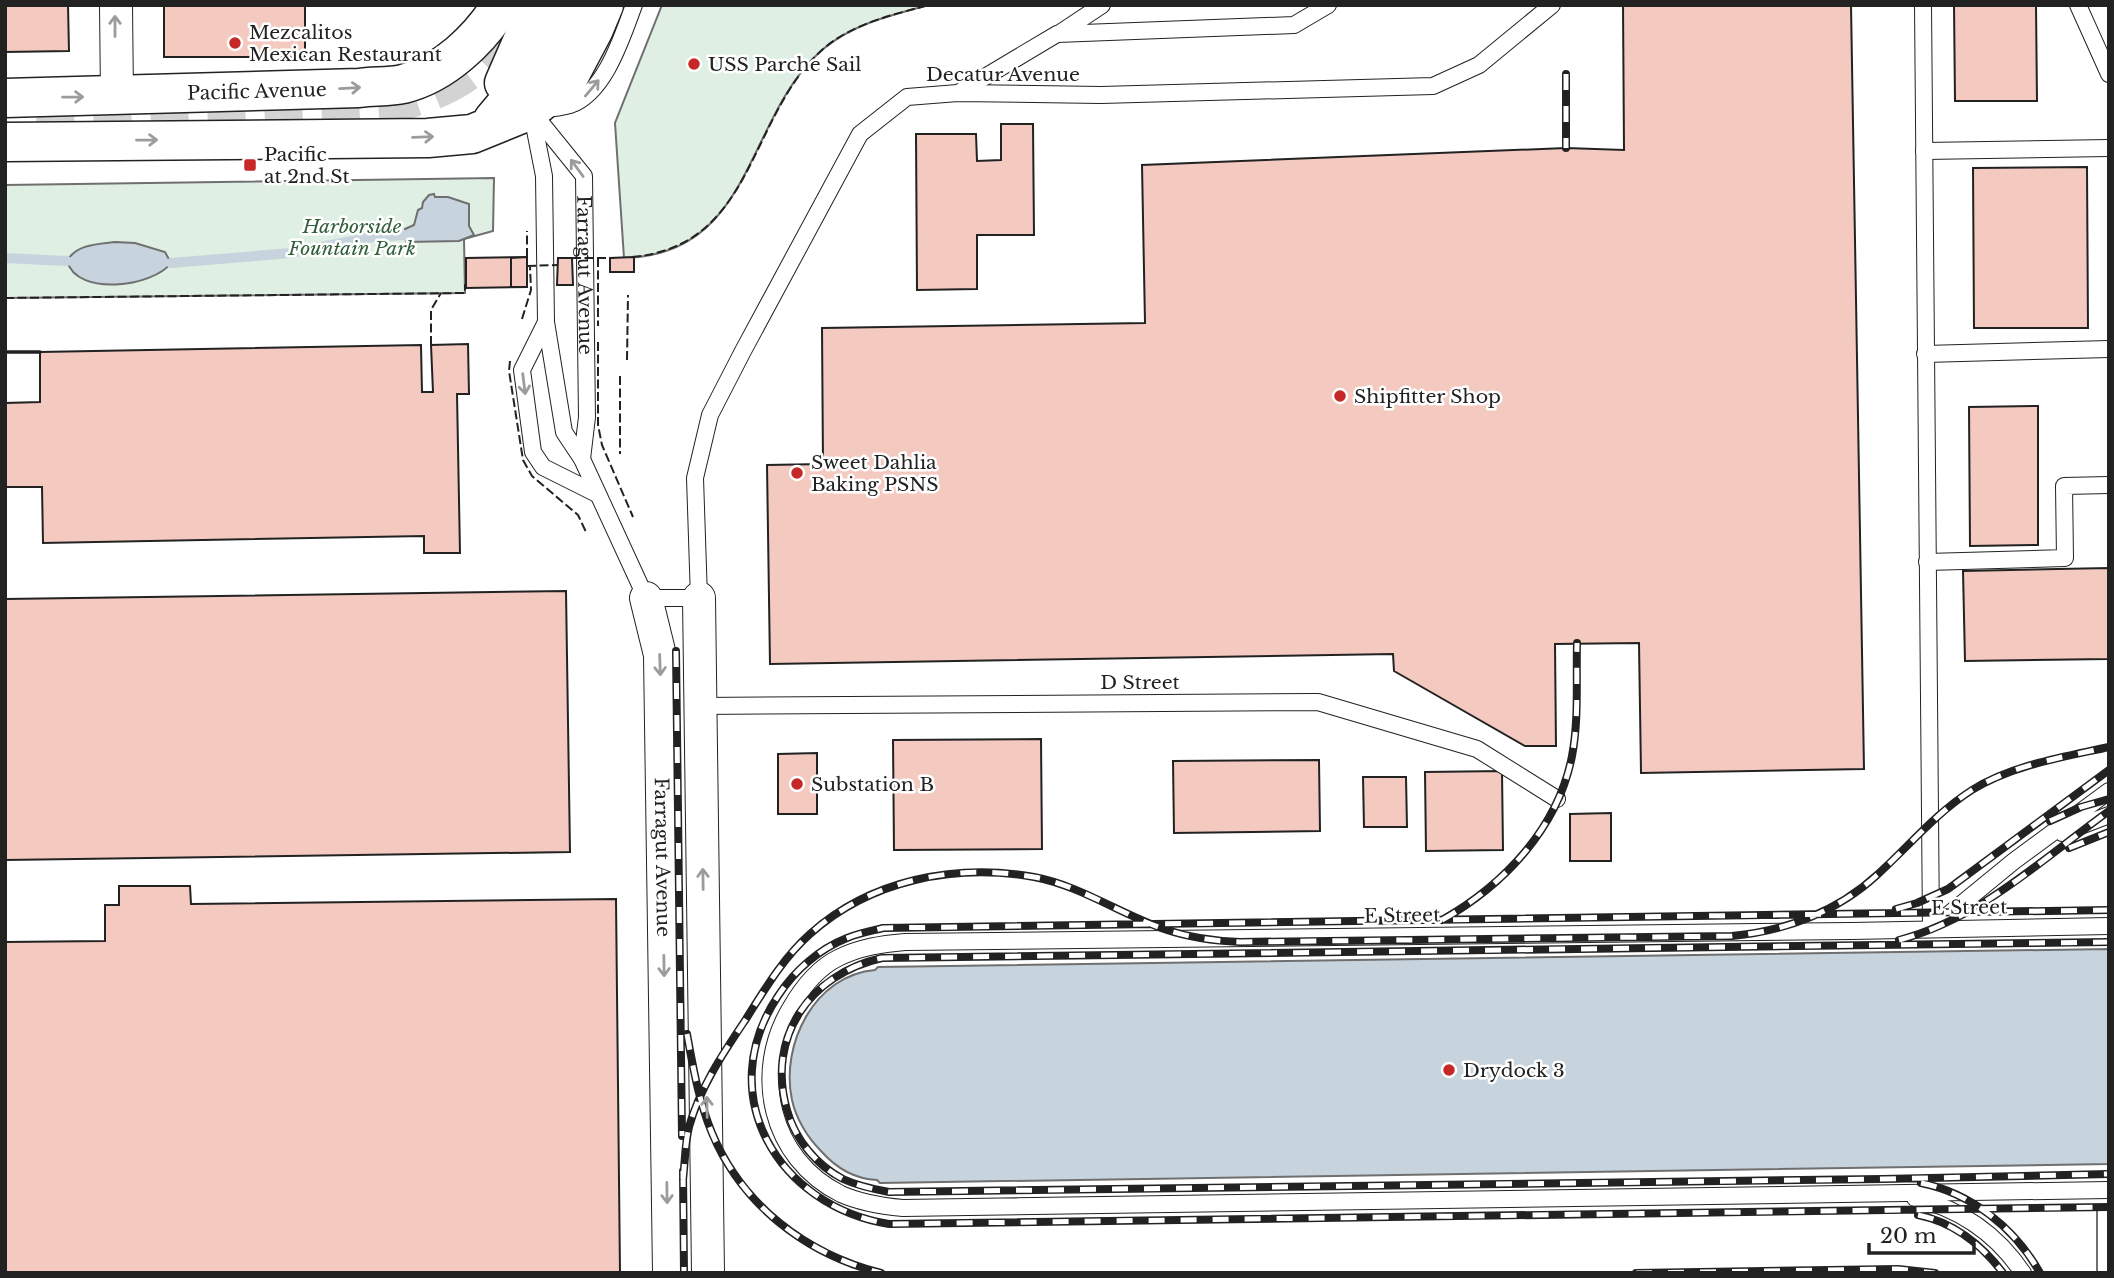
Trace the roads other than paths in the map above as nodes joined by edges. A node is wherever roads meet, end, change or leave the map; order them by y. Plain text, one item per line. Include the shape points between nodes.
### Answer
1 (116, 5) edge
2 (538, 5) edge
3 (567, 5) edge
4 (604, 5) edge
5 (634, 5) edge
6 (1102, 5) edge
7 (1328, 5) edge
8 (1552, 5) edge
9 (1923, 5) edge
10 (2078, 5) edge
11 (1058, 34) junction
12 (509, 51) edge
13 (2109, 74) edge
14 (958, 93) junction
15 (117, 96) junction
16 (5, 98) edge
17 (5, 142) edge
18 (2109, 148) edge
19 (1924, 151) junction
20 (546, 322) junction
21 (2109, 349) edge
22 (1925, 354) junction
23 (582, 459) junction
24 (2109, 485) edge
25 (597, 494) junction
26 (1927, 562) junction
27 (646, 598) junction
28 (699, 598) junction
29 (701, 706) junction
30 (2109, 791) edge
31 (1557, 799) dead end
32 (2109, 816) edge
33 (2014, 861) junction
34 (2109, 926) edge
35 (1931, 929) junction
36 (2109, 1190) edge
37 (1881, 1194) junction
38 (669, 1273) edge
39 (708, 1273) edge
40 (2023, 1273) edge

15 -> 1 street
2 - 12 main road
3 - 12 main road via 551,43
4 - 12 main road via 567,80
12 -> 5 lane via 568,106 583,99 598,82
6 - 11 lane
7 - 11 lane via 1294,25
8 - 14 lane, Decatur Avenue via 1479,65 1433,86 1101,95
9 - 19 lane
10 - 13 lane
11 - 14 lane
15 -> 12 main road, Pacific Avenue via 403,84 428,75 461,52
17 -> 12 main road via 472,134 485,130
12 - 20 lane, Farragut Avenue via 544,176
23 -> 12 lane, Farragut Avenue via 587,417 584,176
14 - 28 lane, Decatur Avenue via 907,97 860,134 734,367 710,415 695,478
16 -> 15 main road, Pacific Avenue
18 - 19 lane
19 - 22 lane
20 - 23 lane, Farragut Avenue via 564,432
20 -> 25 lane via 522,370 533,452 543,467
21 - 22 lane
22 - 26 lane
23 - 25 lane, Farragut Avenue
24 - 26 lane via 2064,486 2065,558
25 - 27 lane, Farragut Avenue
26 - 35 lane
27 - 28 lane
27 -> 38 street, Farragut Avenue via 660,655
28 - 29 street, Farragut Avenue
29 - 31 lane, D Street via 1318,702 1478,749
39 -> 29 street, Farragut Avenue
30 - 33 lane
32 - 33 lane via 2051,838
33 - 35 lane
34 - 35 lane, E Street
35 - 37 lane, E Street via 878,944 836,959 799,993 775,1037 770,1073 778,1126 805,1167 839,1193 881,1206
36 - 37 lane
37 - 40 lane via 1929,1201 1969,1218 2000,1244

